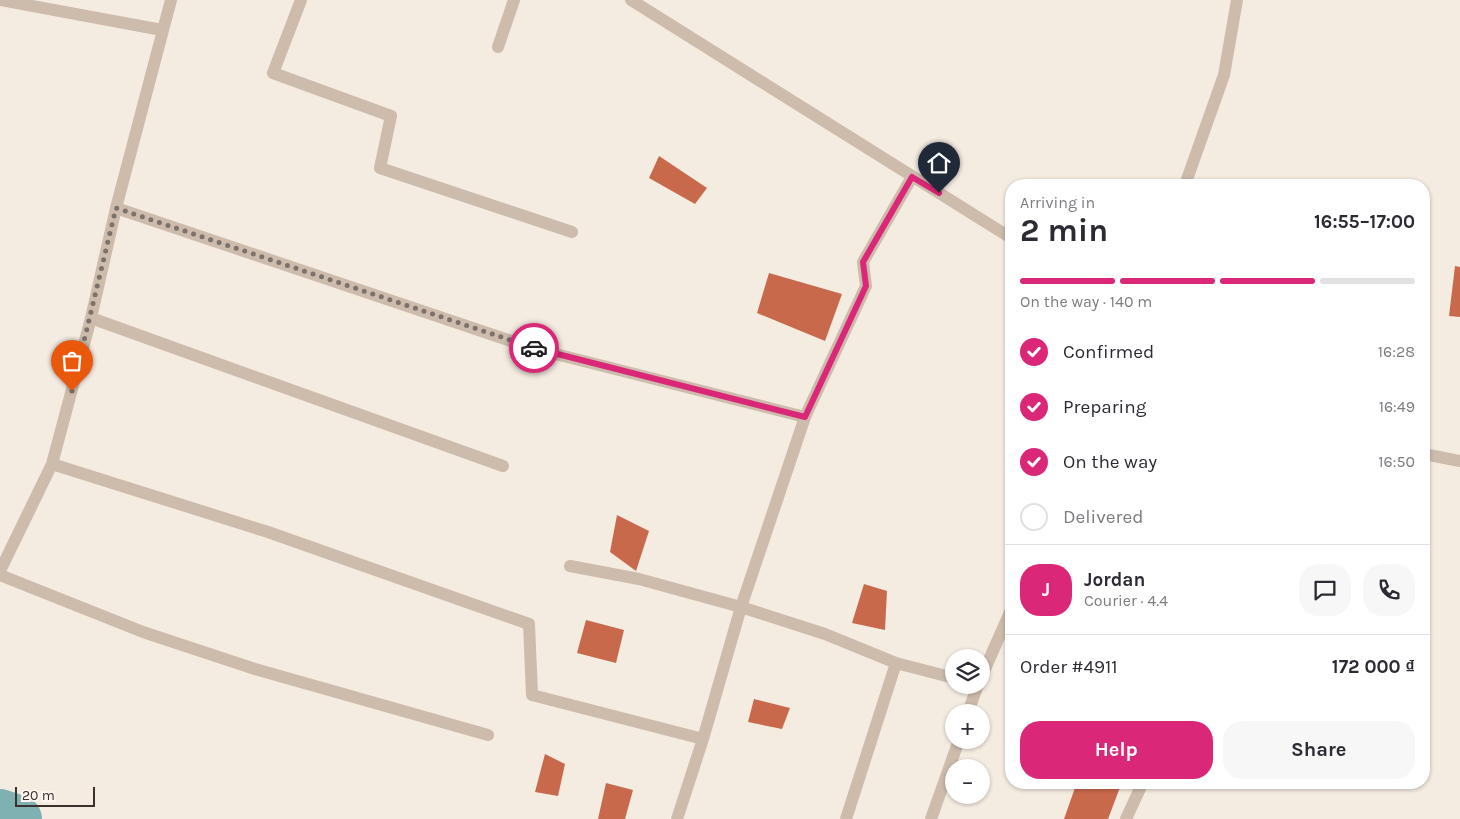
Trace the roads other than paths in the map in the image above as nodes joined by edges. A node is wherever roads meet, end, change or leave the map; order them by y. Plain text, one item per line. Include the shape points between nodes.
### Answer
1 (0, 0) edge
2 (171, 0) edge
3 (300, 0) edge
4 (514, 0) edge
5 (631, 0) edge
6 (1236, 0) edge
7 (162, 30) junction
8 (498, 47) dead end
9 (912, 177) junction
10 (1187, 179) edge
11 (116, 208) junction
12 (572, 232) dead end
13 (1005, 234) edge
14 (92, 318) junction
15 (805, 417) junction
16 (1430, 455) edge
17 (1460, 461) edge
18 (52, 464) junction
19 (503, 466) dead end
20 (570, 566) dead end
21 (0, 571) edge
22 (0, 575) edge
23 (741, 607) junction
24 (1005, 624) edge
25 (990, 658) edge
26 (896, 663) junction
27 (945, 676) edge
28 (488, 735) dead end
29 (703, 738) junction
30 (956, 749) edge
31 (1141, 789) edge
32 (677, 819) edge
33 (846, 819) edge
34 (931, 819) edge
35 (1126, 819) edge

1 - 7 street
2 - 7 street
3 - 12 street via 274,73 390,116 380,168
4 - 8 street
5 - 9 street
6 - 10 street via 1224,75
7 - 11 street
9 - 13 street
9 - 15 street via 863,262 866,286
11 - 14 street
11 - 15 street via 532,348
14 - 18 street
14 - 19 street
15 - 23 street
16 - 17 street
18 - 21 street
18 - 29 street via 268,532 529,624 532,695
20 - 23 street via 639,579
22 - 28 street via 143,632 255,669
23 - 26 street via 825,634
23 - 29 street
24 - 25 street
26 - 27 street
26 - 33 street
29 - 32 street
30 - 34 street
31 - 35 street

